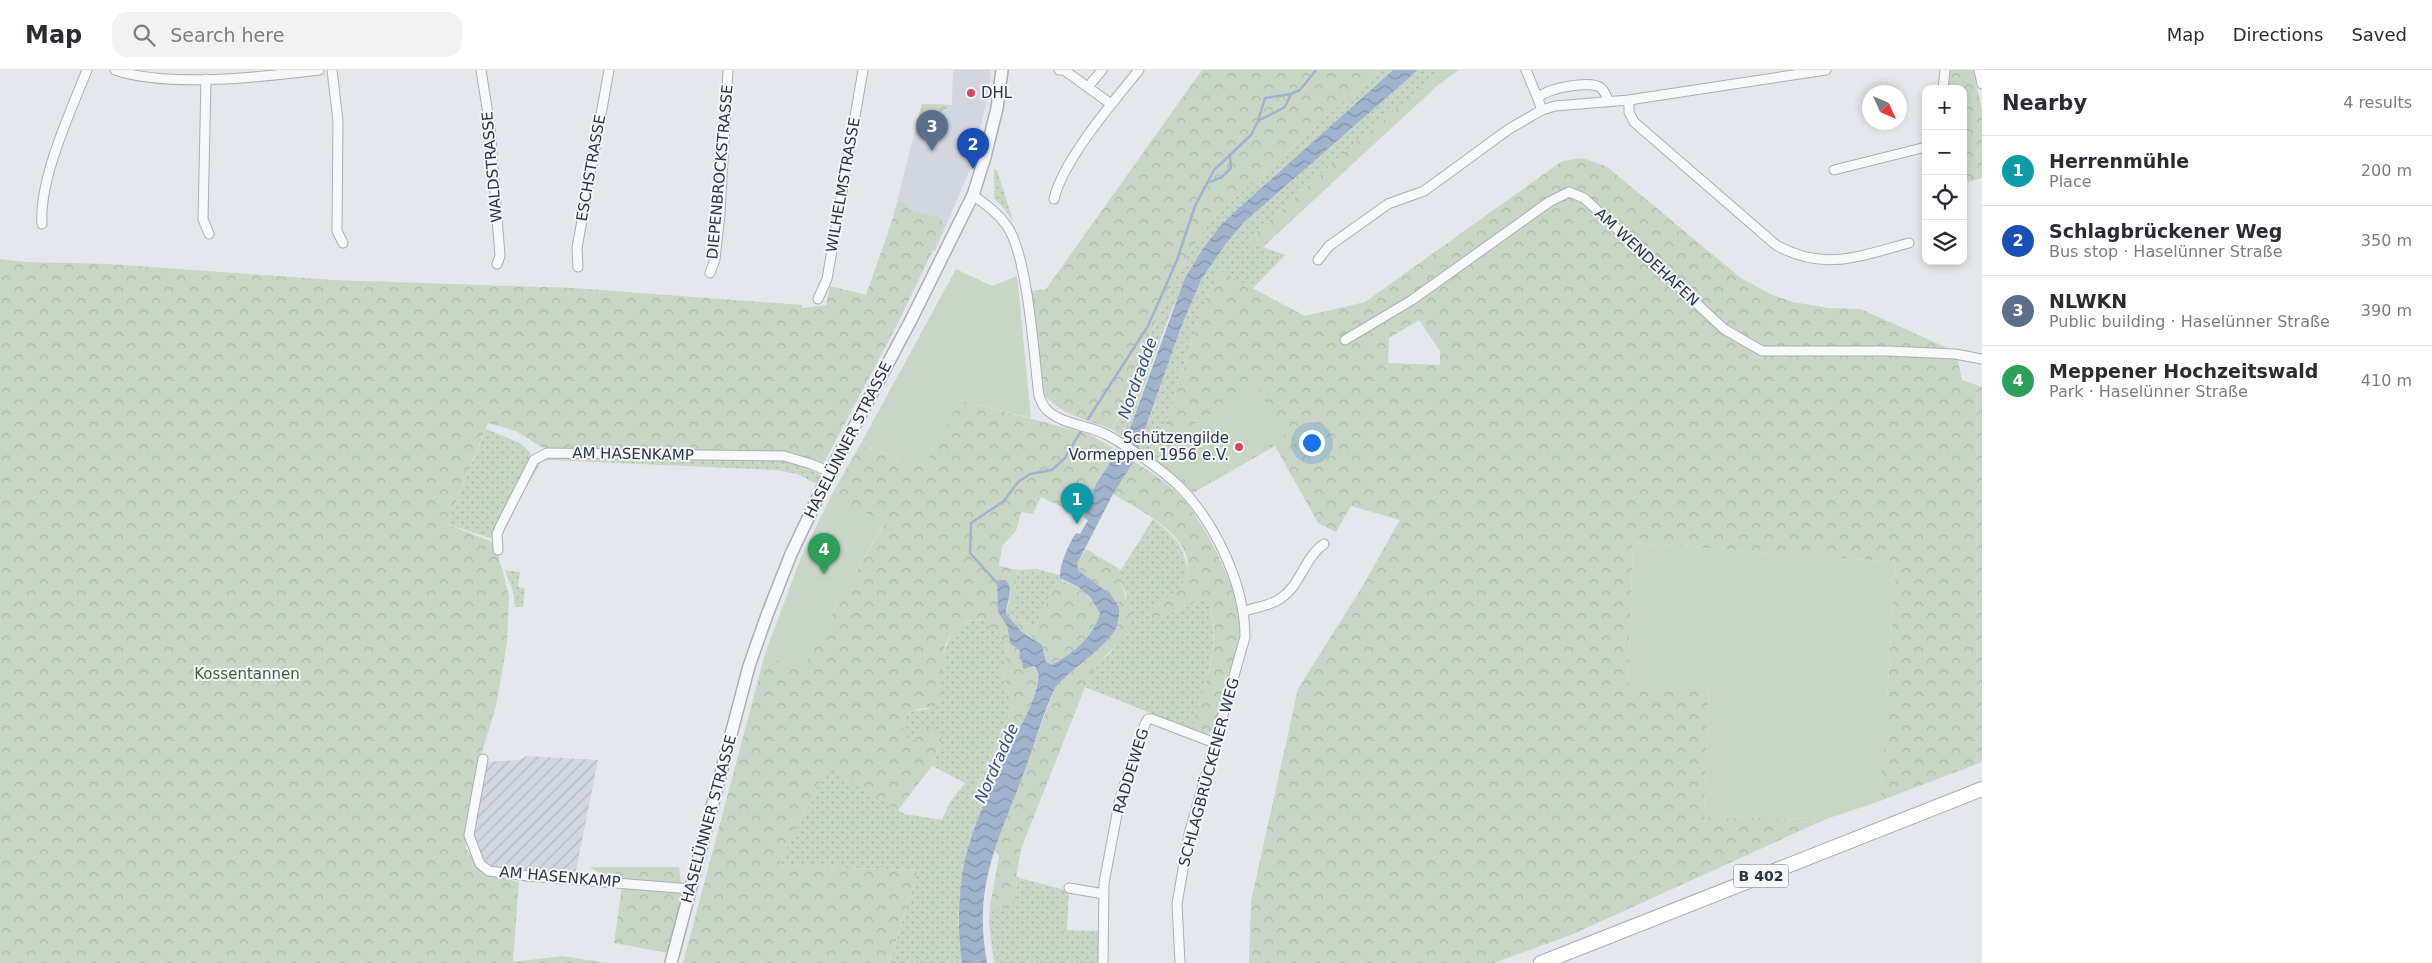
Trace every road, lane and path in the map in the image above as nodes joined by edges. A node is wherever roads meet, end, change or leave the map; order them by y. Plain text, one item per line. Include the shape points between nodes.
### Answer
1 (87, 70) edge
2 (115, 70) edge
3 (319, 70) edge
4 (332, 70) edge
5 (481, 70) edge
6 (609, 70) edge
7 (728, 70) edge
8 (863, 70) edge
9 (1002, 70) edge
10 (1059, 70) edge
11 (1102, 70) edge
12 (1139, 70) edge
13 (1526, 70) edge
14 (1826, 70) edge
15 (1945, 70) edge
16 (1979, 70) edge
17 (206, 80) junction
18 (1982, 84) edge
19 (1943, 85) edge
20 (1088, 87) junction
21 (1538, 99) junction
22 (1629, 100) junction
23 (1608, 102) junction
24 (1111, 104) junction
25 (1542, 110) junction
26 (1922, 148) edge
27 (1834, 170) dead end
28 (973, 194) junction
29 (1054, 199) dead end
30 (42, 224) dead end
31 (209, 234) dead end
32 (343, 243) dead end
33 (1909, 243) dead end
34 (1318, 260) dead end
35 (497, 264) dead end
36 (578, 267) dead end
37 (710, 273) dead end
38 (818, 299) dead end
39 (1345, 340) dead end
40 (1982, 359) edge
41 (830, 472) junction
42 (1324, 544) dead end
43 (498, 550) dead end
44 (1244, 611) junction
45 (1214, 743) junction
46 (483, 759) dead end
47 (1982, 788) edge
48 (1069, 888) dead end
49 (691, 889) junction
50 (1104, 894) junction
51 (671, 963) edge
52 (1103, 963) edge
53 (1180, 963) edge
54 (1540, 963) edge

1 - 30 street via 50,170 41,207
2 - 17 street via 147,77
3 - 17 street
4 - 32 street via 338,121 337,231
5 - 35 street, WALDSTRASSE via 490,126 500,256
6 - 36 street, ESCHSTRASSE via 577,248
7 - 37 street, DIEPENBROCKSTRASSE via 720,205 715,259
8 - 38 street, WILHELMSTRASSE via 827,279
9 - 28 street, HASELÜNNER STRASSE via 997,108
10 - 20 street via 1064,70
11 - 20 street
12 - 24 street
13 - 21 street
14 - 22 street
15 - 19 street
16 - 18 street
17 - 31 street via 203,219
20 - 24 street
21 - 23 street via 1541,93 1550,89 1593,85 1606,94
21 - 25 street
22 - 23 street
22 - 33 street via 1629,112 1634,122 1776,245 1792,254 1824,261 1850,259
23 - 25 street
24 - 29 street via 1065,172
25 - 34 street via 1509,129 1424,191 1388,204 1329,246
26 - 27 street
28 - 41 street, HASELÜNNER STRASSE via 911,320
28 - 44 street, SCHLAGBRÜCKENER WEG via 1008,227 1017,247 1039,396 1047,409 1061,418 1109,436 1178,486 1196,506 1225,556
39 - 40 street, AM WENDEHAFEN via 1412,300 1549,202 1569,192 1584,198 1724,329 1762,351 1888,351 1956,354
41 - 43 street, AM HASENKAMP via 784,456 547,453 534,460 500,527
41 - 49 street, HASELÜNNER STRASSE via 791,554 749,666
42 - 44 street via 1313,551 1283,598
44 - 45 street, SCHLAGBRÜCKENER WEG via 1246,637
45 - 50 street, RADDEWEG via 1148,719 1120,798
45 - 53 street, SCHLAGBRÜCKENER WEG via 1181,874 1177,913
46 - 49 street, AM HASENKAMP via 469,835 480,864 489,870
47 - 54 main road, B 402
48 - 50 street
49 - 51 street, HASELÜNNER STRASSE
50 - 52 street, RADDEWEG

